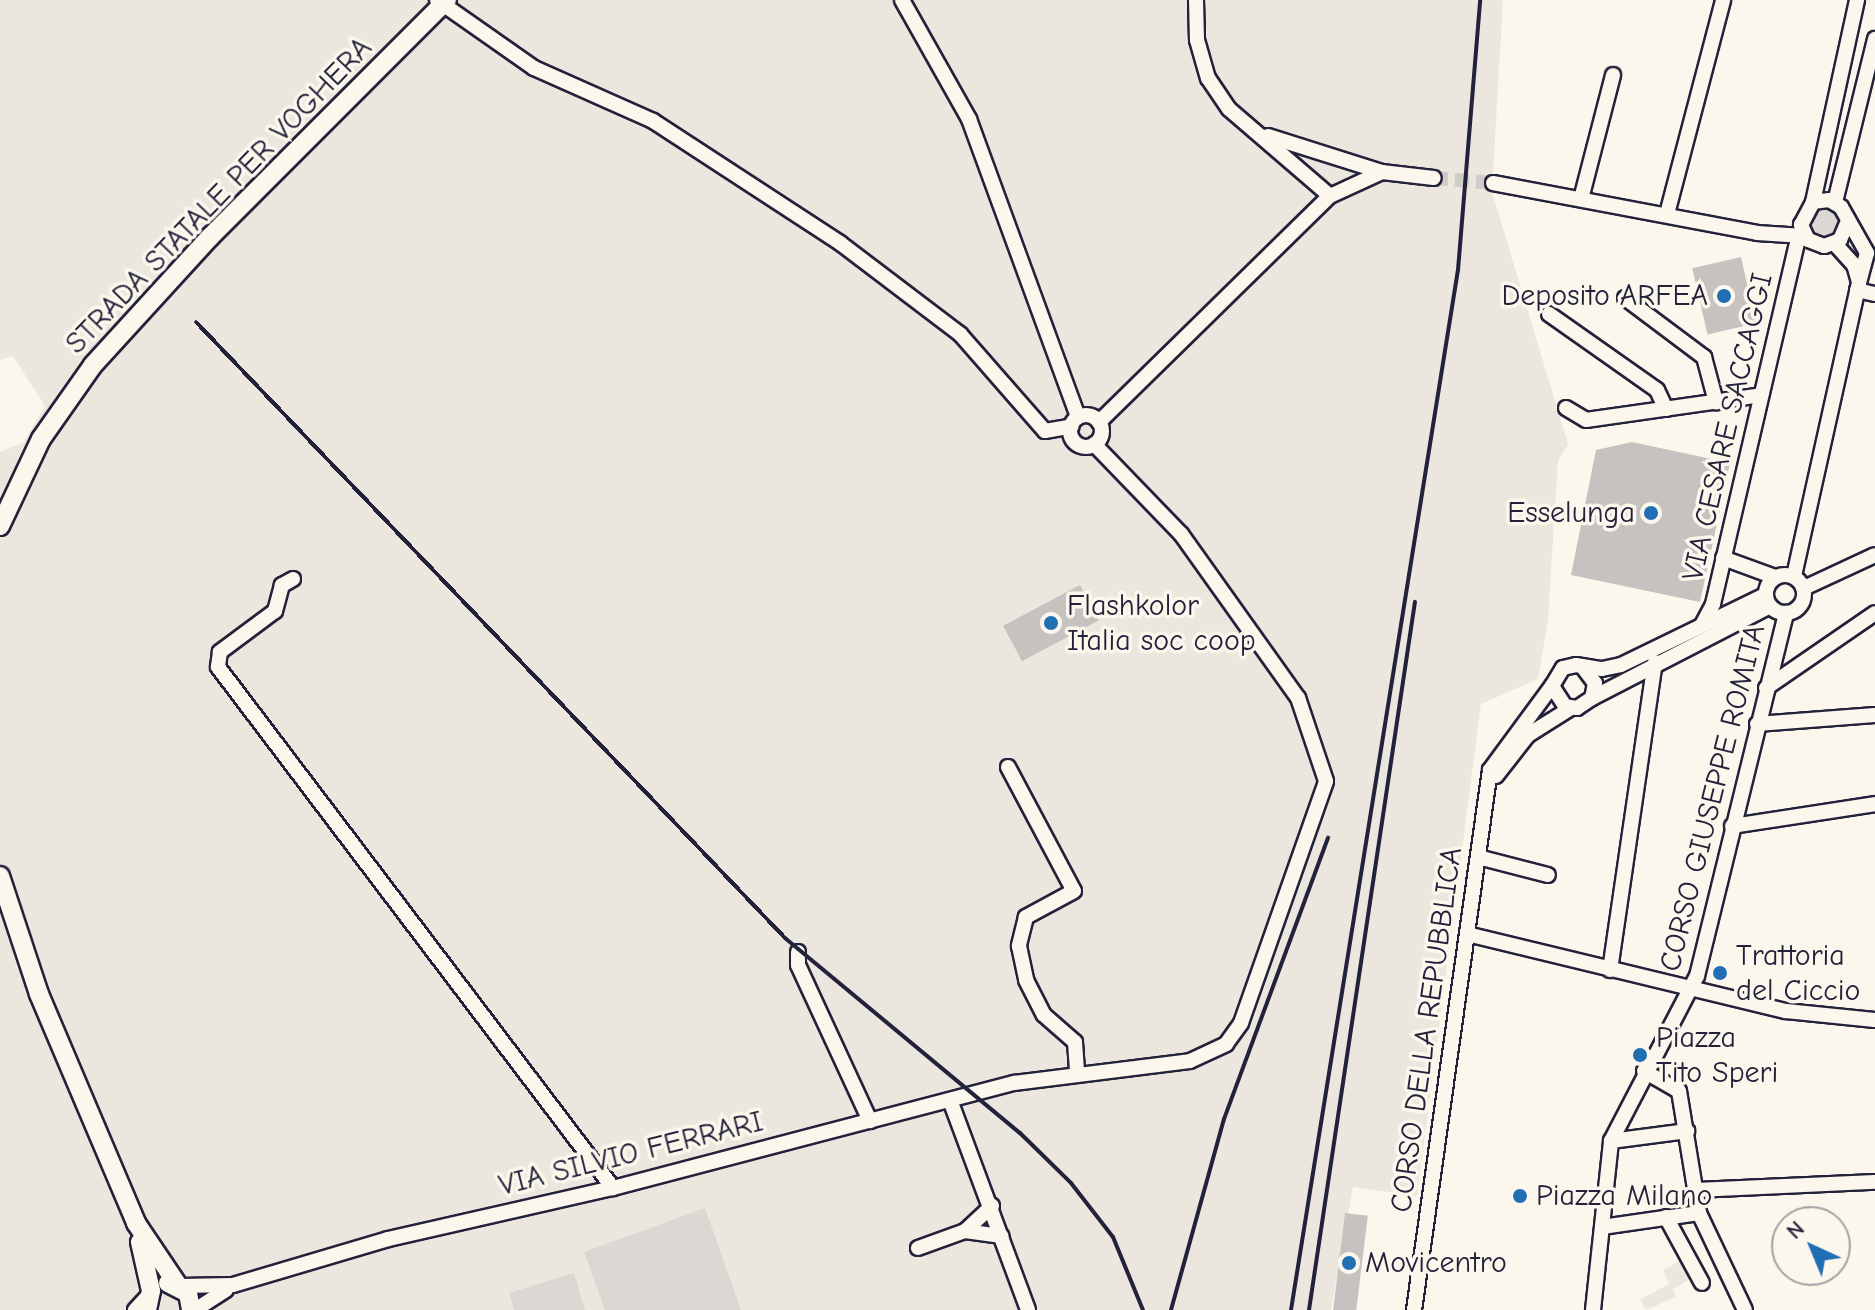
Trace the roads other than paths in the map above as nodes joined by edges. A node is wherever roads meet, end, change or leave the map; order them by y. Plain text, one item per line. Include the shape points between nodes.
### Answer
1 (902, 0) edge
2 (1196, 0) edge
3 (1723, 0) edge
4 (1857, 0) edge
5 (442, 1) edge
6 (1875, 39) edge
7 (1613, 75) dead end
8 (1261, 134) junction
9 (1382, 172) junction
10 (1434, 178) tunnel mouth
11 (1493, 183) tunnel mouth
12 (1330, 196) junction
13 (1581, 199) junction
14 (1813, 202) junction
15 (1835, 202) junction
16 (1667, 214) junction
17 (1848, 221) junction
18 (1771, 235) junction
19 (1802, 237) junction
20 (1835, 244) junction
21 (1871, 254) edge
22 (1788, 281) junction
23 (1858, 286) junction
24 (1875, 294) edge
25 (1625, 298) dead end
26 (1549, 314) dead end
27 (1761, 395) junction
28 (1716, 402) junction
29 (1566, 408) dead end
30 (1666, 409) junction
31 (1075, 422) junction
32 (1099, 422) junction
33 (1094, 444) junction
34 (0, 526) edge
35 (1875, 555) edge
36 (1723, 558) junction
37 (1775, 577) junction
38 (293, 579) dead end
39 (1799, 582) junction
40 (1768, 600) junction
41 (1786, 613) junction
42 (1875, 613) edge
43 (1702, 625) junction
44 (1655, 662) junction
45 (1582, 666) junction
46 (1552, 686) junction
47 (1766, 688) junction
48 (1592, 698) junction
49 (1571, 708) junction
50 (1875, 715) edge
51 (1757, 724) junction
52 (1008, 767) dead end
53 (1875, 804) edge
54 (1486, 806) junction
55 (1732, 826) junction
56 (1478, 857) junction
57 (1548, 875) dead end
58 (0, 876) edge
59 (1467, 934) junction
60 (798, 952) dead end
61 (1610, 970) junction
62 (1692, 988) junction
63 (1875, 1020) edge
64 (1644, 1071) junction
65 (1077, 1072) junction
66 (950, 1100) junction
67 (870, 1121) junction
68 (1687, 1131) junction
69 (1611, 1141) junction
70 (1875, 1182) edge
71 (613, 1188) junction
72 (1696, 1190) junction
73 (992, 1206) junction
74 (1699, 1213) junction
75 (1666, 1217) junction
76 (136, 1223) junction
77 (1602, 1227) junction
78 (965, 1231) junction
79 (1002, 1236) junction
80 (918, 1248) dead end
81 (1702, 1283) dead end
82 (179, 1285) junction
83 (233, 1285) junction
84 (149, 1299) edge
85 (135, 1310) edge
86 (193, 1310) edge
87 (1028, 1310) edge
88 (1414, 1310) edge
89 (1593, 1310) edge
90 (1745, 1310) edge

1 - 31 street via 969,119
2 - 8 street via 1197,40 1208,78 1229,109
3 - 16 street
4 - 14 street
5 - 31 street via 534,68 653,121 840,243 960,334 1045,431
5 - 34 main road, STRADA STATALE PER VOGHERA via 93,365 41,439
6 - 15 street
7 - 13 street
8 - 9 street
8 - 12 street
9 - 10 street
9 - 12 street
11 - 13 street
12 - 32 street
13 - 16 street
14 - 15 street
14 - 19 street via 1801,219
15 - 17 street
16 - 18 street
17 - 20 street
17 - 21 street
18 - 19 street
18 - 22 street via 1786,254
19 - 20 street via 1818,245
19 - 22 street, VIA CESARE SACCAGGI
20 - 23 street via 1854,265
21 - 23 street
22 - 27 street, VIA CESARE SACCAGGI
23 - 24 street
23 - 39 street
25 - 28 street via 1704,357
26 - 30 street via 1657,390
27 - 28 street
27 - 36 street, VIA CESARE SACCAGGI
28 - 30 street
29 - 30 street via 1586,420
31 - 32 street
31 - 33 street, VIA SILVIO FERRARI via 1075,442
32 - 33 street via 1102,433
33 - 65 street, VIA SILVIO FERRARI via 1181,534 1289,686 1315,738 1326,781 1241,1023 1226,1044 1190,1061
35 - 39 street
36 - 37 street
36 - 43 street, VIA CESARE SACCAGGI
37 - 39 street
37 - 40 street
38 - 71 street via 282,585 275,611 220,652 218,667
39 - 41 street via 1801,605
40 - 41 street
40 - 43 street
40 - 44 street
41 - 47 street, CORSO GIUSEPPE ROMITA
42 - 47 street
43 - 45 street via 1621,665
44 - 48 street
44 - 61 street
45 - 46 street via 1563,668
45 - 48 street via 1595,683
46 - 49 street via 1555,698
46 - 54 street, CORSO DELLA REPUBBLICA via 1495,758
47 - 51 street, CORSO GIUSEPPE ROMITA
48 - 49 street
49 - 54 street, CORSO DELLA REPUBBLICA via 1545,720 1509,756
50 - 51 street
51 - 55 street, CORSO GIUSEPPE ROMITA
52 - 65 street via 1074,891 1026,917 1019,946 1026,980 1044,1015 1075,1042
53 - 55 street
54 - 56 street, CORSO DELLA REPUBBLICA
55 - 62 street, CORSO GIUSEPPE ROMITA
56 - 57 street
56 - 59 street, CORSO DELLA REPUBBLICA
58 - 76 main road via 39,994
59 - 61 street
59 - 88 street, CORSO DELLA REPUBBLICA
60 - 67 street via 798,965
61 - 62 street
62 - 63 street via 1786,1011
62 - 64 street, CORSO GIUSEPPE ROMITA
64 - 68 street via 1679,1091
64 - 69 street, CORSO GIUSEPPE ROMITA
65 - 66 street, VIA SILVIO FERRARI
66 - 67 street, VIA SILVIO FERRARI
66 - 73 street
67 - 71 street, VIA SILVIO FERRARI
68 - 69 street
68 - 72 street
69 - 77 street, CORSO GIUSEPPE ROMITA
70 - 72 street
71 - 83 street, VIA SILVIO FERRARI via 388,1239
72 - 74 street
73 - 78 street
73 - 79 street
74 - 75 street
74 - 90 street
75 - 77 street
75 - 81 street
76 - 82 main road
76 - 84 main road
77 - 89 street, CORSO GIUSEPPE ROMITA
78 - 79 street
78 - 80 street
79 - 87 street
82 - 83 street, VIA SILVIO FERRARI
82 - 84 main road
82 - 86 main road
83 - 86 street, VIA SILVIO FERRARI
84 - 85 street

